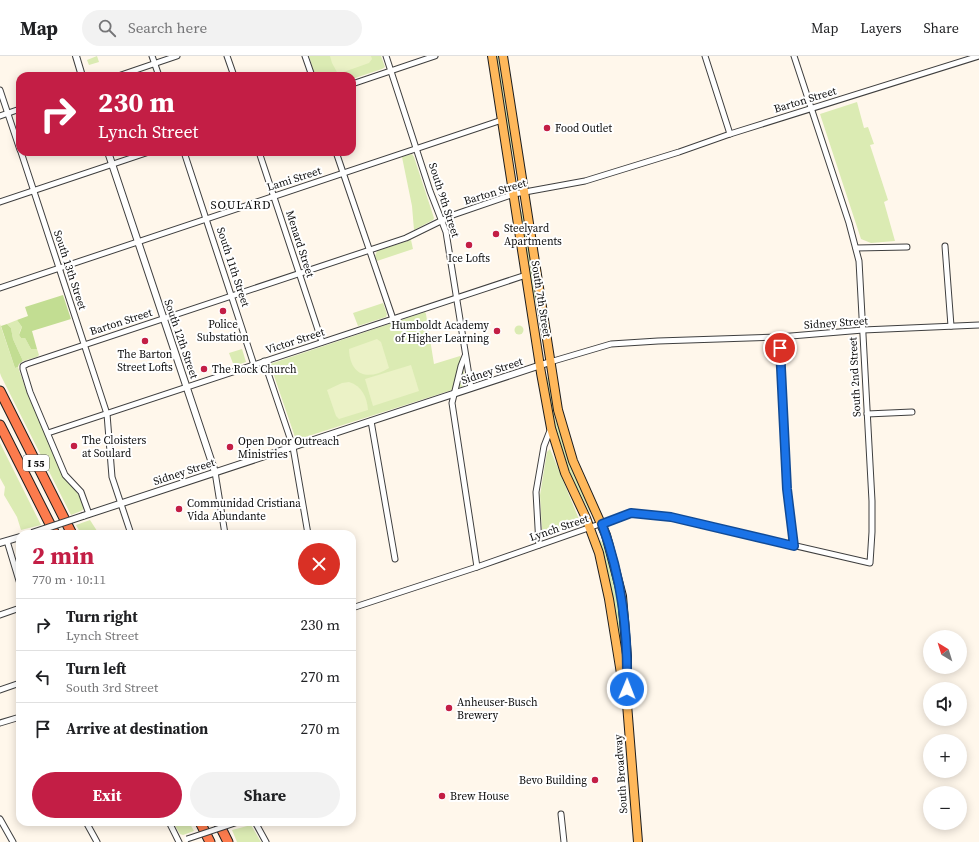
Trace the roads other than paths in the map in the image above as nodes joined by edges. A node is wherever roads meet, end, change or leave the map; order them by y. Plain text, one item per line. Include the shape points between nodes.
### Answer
1 (76, 56) edge
2 (152, 56) edge
3 (177, 56) edge
4 (227, 56) edge
5 (305, 56) edge
6 (386, 56) edge
7 (435, 56) edge
8 (492, 56) edge
9 (502, 56) edge
10 (705, 56) edge
11 (794, 56) edge
12 (979, 56) edge
13 (154, 64) junction
14 (390, 71) junction
15 (81, 72) edge
16 (130, 72) edge
17 (157, 72) edge
18 (233, 72) edge
19 (311, 72) edge
20 (356, 83) edge
21 (0, 90) edge
22 (16, 110) edge
23 (811, 110) junction
24 (8, 113) junction
25 (0, 116) edge
26 (502, 120) junction
27 (730, 134) junction
28 (16, 138) edge
29 (416, 148) junction
30 (22, 156) edge
31 (109, 156) edge
32 (137, 156) edge
33 (185, 156) edge
34 (260, 156) edge
35 (337, 156) edge
36 (112, 164) junction
37 (343, 174) junction
38 (34, 190) junction
39 (524, 192) junction
40 (514, 194) junction
41 (274, 196) junction
42 (0, 202) edge
43 (206, 219) junction
44 (442, 221) junction
45 (138, 242) junction
46 (945, 246) dead end
47 (856, 248) junction
48 (907, 248) dead end
49 (370, 250) junction
50 (59, 268) junction
51 (299, 273) junction
52 (526, 275) junction
53 (0, 288) edge
54 (232, 296) junction
55 (457, 298) junction
56 (163, 319) junction
57 (393, 319) junction
58 (979, 325) edge
59 (951, 326) junction
60 (863, 330) junction
61 (780, 337) junction
62 (322, 342) junction
63 (84, 345) junction
64 (466, 355) junction
65 (264, 361) junction
66 (550, 362) junction
67 (254, 365) junction
68 (540, 365) junction
69 (186, 387) junction
70 (471, 388) junction
71 (0, 391) edge
72 (453, 394) junction
73 (556, 398) joint
74 (912, 412) dead end
75 (107, 414) junction
76 (867, 414) junction
77 (371, 421) junction
78 (0, 425) edge
79 (551, 428) junction
80 (48, 433) junction
81 (293, 447) junction
82 (215, 472) junction
83 (120, 503) junction
84 (86, 515) junction
85 (602, 524) junction
86 (590, 528) junction
87 (43, 530) edge
88 (53, 530) edge
89 (70, 530) edge
90 (130, 530) edge
91 (224, 530) edge
92 (305, 530) edge
93 (16, 538) edge
94 (7, 541) junction
95 (0, 543) edge
96 (539, 545) junction
97 (794, 546) junction
98 (395, 559) dead end
99 (870, 563) joint
100 (477, 567) junction
101 (16, 571) edge
102 (356, 607) edge
103 (16, 609) edge
104 (0, 615) edge
105 (16, 684) edge
106 (0, 690) edge
107 (627, 704) junction
108 (16, 718) edge
109 (0, 723) edge
110 (561, 814) dead end
111 (0, 819) edge
112 (88, 826) edge
113 (170, 826) edge
114 (202, 826) edge
115 (220, 826) edge
116 (226, 826) edge
117 (257, 826) edge
118 (228, 839) edge
119 (209, 841) edge
120 (13, 842) edge
121 (97, 842) edge
122 (179, 842) edge
123 (266, 842) edge
124 (564, 842) edge
125 (638, 842) edge

1 - 15 street
2 - 13 street
3 - 13 street
4 - 18 street
5 - 19 street
6 - 14 street, South 9th Street
7 - 14 street
8 - 26 main road, South 7th Street
9 - 39 main road, South 7th Street
10 - 27 street
11 - 23 street, South 2nd Street
12 - 23 street, Barton Street
13 - 16 street
13 - 17 street
14 - 20 street
14 - 29 street, South 9th Street
21 - 24 street, South 13th Street
22 - 24 street
23 - 27 street, Barton Street
23 - 47 street, South 2nd Street
24 - 25 street
24 - 28 street, South 13th Street
26 - 29 street, Lami Street
26 - 40 main road, South 7th Street
27 - 39 street, Barton Street via 585,181
29 - 37 street, Lami Street
29 - 44 street, South 9th Street
30 - 38 street, South 13th Street
31 - 36 street, South 12th Street
32 - 36 street
33 - 43 street, South 11th Street
34 - 41 street, Menard Street
35 - 37 street
36 - 38 street
36 - 45 street, South 12th Street
37 - 41 street, Lami Street
37 - 49 street
38 - 42 street
38 - 50 street, South 13th Street
39 - 40 street, Barton Street
39 - 66 main road, South 7th Street
40 - 44 street, Barton Street
40 - 52 main road, South 7th Street
41 - 43 street, Lami Street
41 - 51 street, Menard Street
43 - 45 street, Lami Street
43 - 54 street, South 11th Street
44 - 49 street, Barton Street via 413,235
44 - 55 street, South 9th Street
45 - 50 street, Lami Street
45 - 56 street, South 12th Street
46 - 59 street
47 - 48 street
47 - 60 street, South 2nd Street
49 - 51 street, Barton Street
49 - 57 street
50 - 53 street, Lami Street
50 - 63 street, South 13th Street
51 - 54 street, Barton Street
51 - 62 street, Menard Street
52 - 55 street, Victor Street
52 - 68 main road, South 7th Street
54 - 56 street, Barton Street
54 - 67 street, South 11th Street
55 - 57 street, Victor Street
55 - 64 street, South 9th Street
56 - 63 street, Barton Street
56 - 69 street, South 12th Street
57 - 62 street, Victor Street
58 - 59 street, Sidney Street
59 - 60 street, Sidney Street
60 - 61 street, Sidney Street
60 - 76 street, South 2nd Street
61 - 66 street, Sidney Street via 658,340 611,344
61 - 97 street via 787,489
62 - 65 street, Victor Street
63 - 75 street, South 13th Street
63 - 80 street, Barton Street via 24,366 22,369
64 - 70 street, South 9th Street
64 - 72 street, South 9th Street
65 - 67 street, Victor Street
65 - 81 street
66 - 68 street, Sidney Street
66 - 73 main road, South 7th Street
67 - 69 street, Victor Street
68 - 70 street, Sidney Street
68 - 79 main road, South 7th Street
69 - 75 street, Victor Street
69 - 82 street, South 12th Street
70 - 72 street, Sidney Street
71 - 89 highway, I 55
72 - 77 street, Sidney Street
72 - 100 street, South 9th Street via 453,411
73 - 85 main road, South Broadway via 573,460
74 - 76 street
75 - 80 street, Victor Street
75 - 83 street, South 13th Street via 112,477
76 - 99 street, South 2nd Street via 872,506
77 - 81 street, Sidney Street
77 - 98 street
78 - 88 highway, I 55
79 - 86 main road, South Broadway via 565,474
79 - 96 street via 544,446 536,492
80 - 84 street via 65,475 81,492
81 - 82 street, Sidney Street
81 - 92 street
82 - 83 street, Sidney Street
82 - 91 street, South 12th Street
83 - 84 street, Sidney Street
83 - 90 street, South 13th Street
84 - 87 street, Sidney Street, bridge
85 - 86 street, Lynch Street
85 - 97 street, Lynch Street via 631,513 671,517
85 - 107 main road, South Broadway via 622,596 627,657
86 - 96 street, Lynch Street
86 - 107 main road, South Broadway via 606,580
93 - 94 street
94 - 95 street
94 - 101 street
96 - 100 street, Lynch Street
97 - 99 street, Lynch Street
100 - 102 street, Lynch Street
103 - 104 street
105 - 106 street
107 - 125 main road, South Broadway
108 - 109 street
110 - 124 street
111 - 120 street
112 - 121 street
113 - 122 street
114 - 119 highway
115 - 118 highway
116 - 122 street, bridge
117 - 123 street

